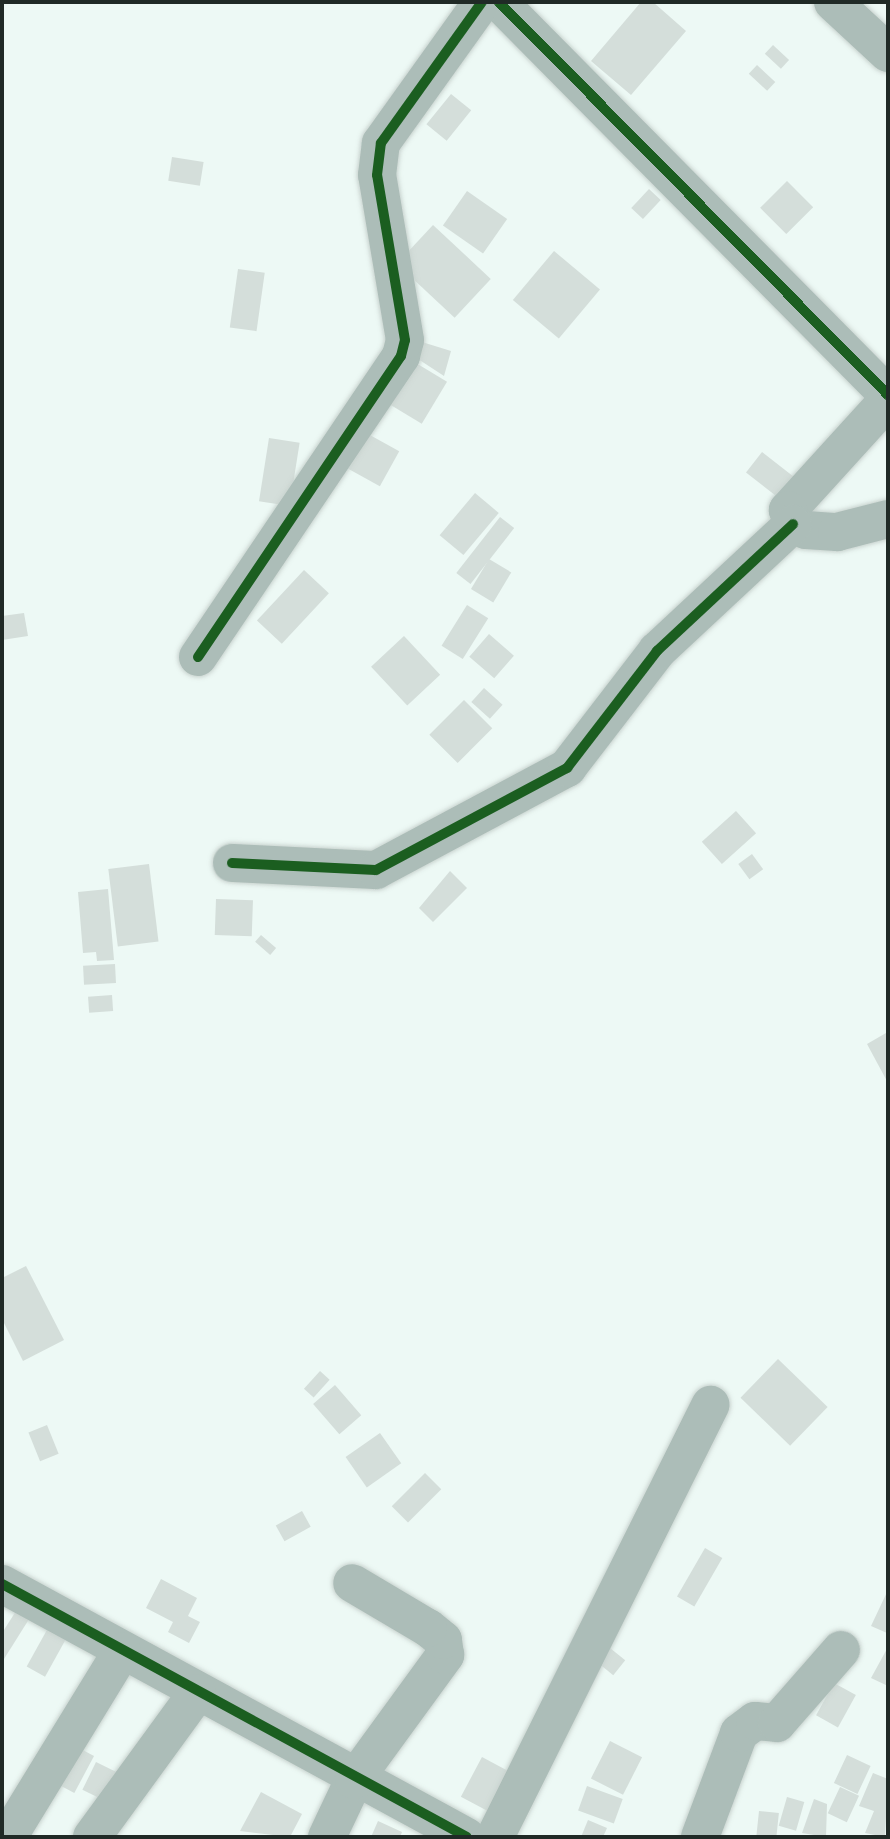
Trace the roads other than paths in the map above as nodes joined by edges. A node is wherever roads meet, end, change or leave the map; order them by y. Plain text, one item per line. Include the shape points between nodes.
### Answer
1 (482, 2) edge
2 (499, 2) edge
3 (833, 2) edge
4 (888, 53) edge
5 (888, 398) edge
6 (888, 519) edge
7 (793, 524) junction
8 (198, 657) dead end
9 (232, 863) dead end
10 (710, 1405) dead end
11 (352, 1583) dead end
12 (2, 1584) edge
13 (841, 1650) dead end
14 (122, 1651) junction
15 (197, 1693) junction
16 (354, 1780) junction
17 (8, 1837) edge
18 (92, 1837) edge
19 (327, 1837) edge
20 (467, 1837) edge
21 (495, 1837) edge
22 (700, 1837) edge

1 - 8 street via 381,143 377,175 405,340 401,356
2 - 5 street
3 - 4 street
5 - 7 street via 795,497 788,510
6 - 7 street via 837,532
7 - 9 street via 657,651 567,768 376,870
10 - 21 street
11 - 16 street via 428,1628 443,1640 445,1655
12 - 14 street
13 - 22 street via 777,1723 755,1721 739,1733
14 - 15 street
14 - 17 street
15 - 16 street
15 - 18 street
16 - 19 street
16 - 20 street

